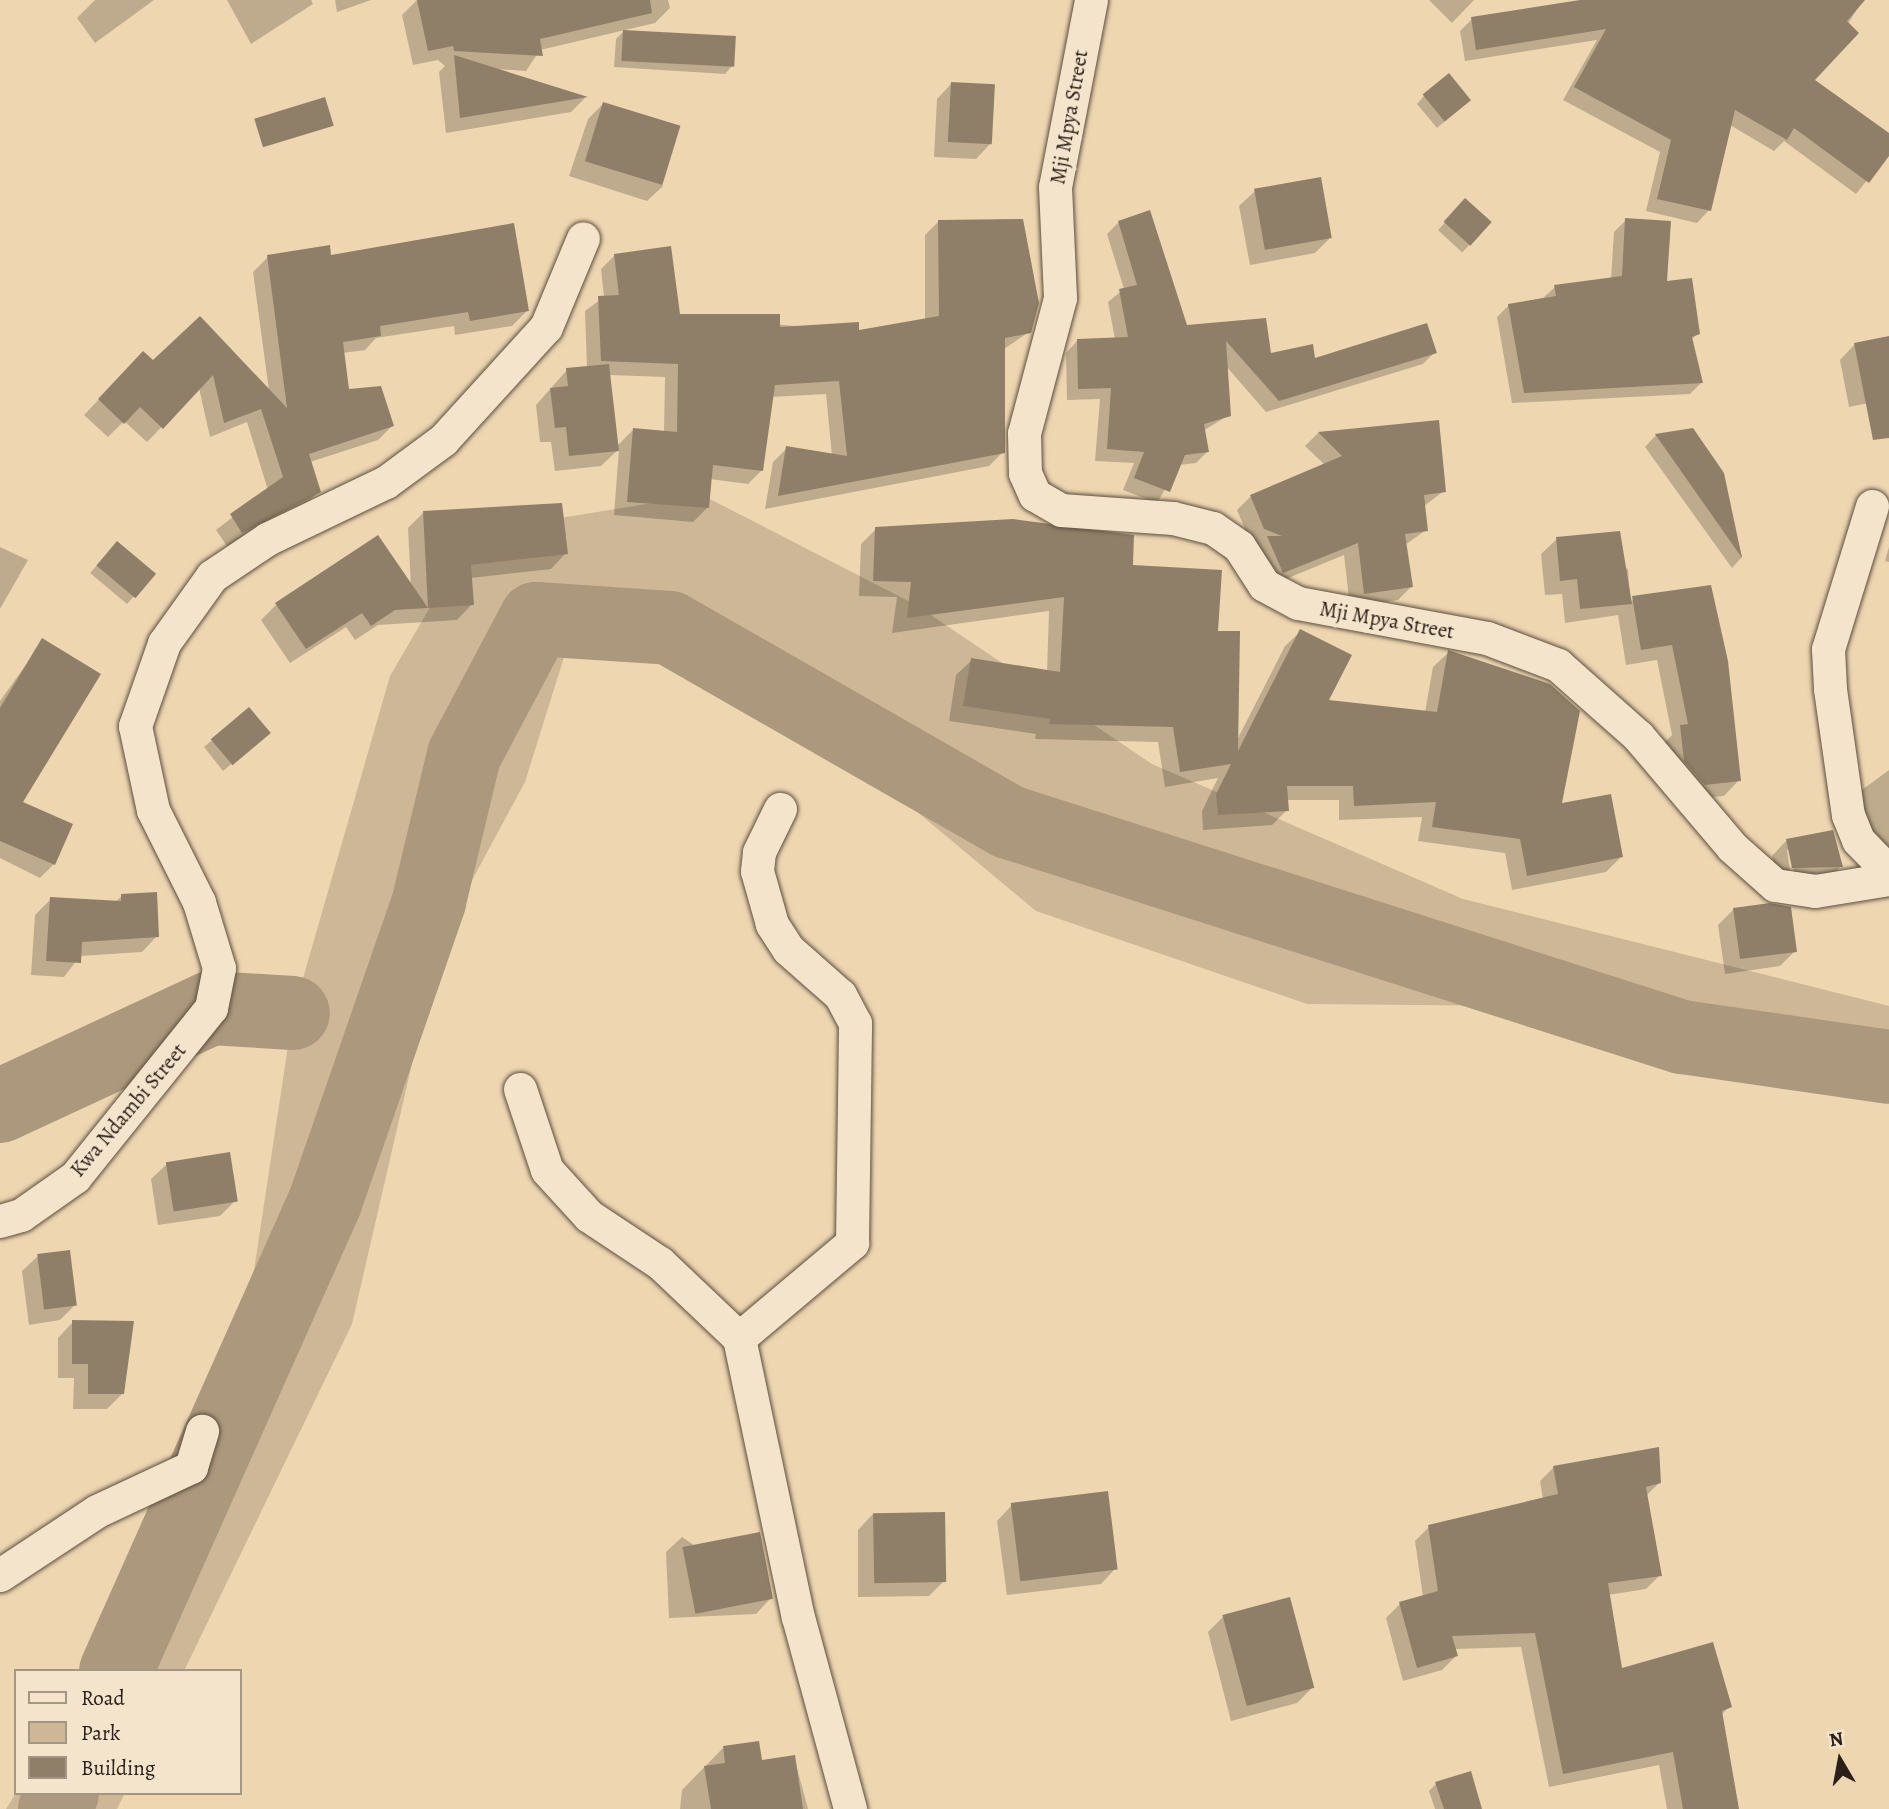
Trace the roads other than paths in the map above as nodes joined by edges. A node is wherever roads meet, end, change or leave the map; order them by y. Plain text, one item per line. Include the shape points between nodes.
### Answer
1 (1091, 0) edge
2 (583, 238) dead end
3 (1872, 506) dead end
4 (780, 809) dead end
5 (1889, 872) edge
6 (1889, 879) edge
7 (520, 1089) dead end
8 (0, 1221) edge
9 (739, 1338) junction
10 (202, 1431) dead end
11 (0, 1575) edge
12 (850, 1809) edge

1 - 6 street, Mji Mpya Street via 1055,187 1060,298 1024,433 1025,474 1035,495 1062,510 1173,518 1213,528 1239,546 1264,585 1298,603 1487,638 1558,666 1637,736 1732,847 1775,885 1815,891
2 - 8 street, Kwa Ndambi Street via 546,327 443,440 386,482 267,539 212,576 163,643 135,726 153,810 199,902 219,968 211,1008 75,1177 21,1215
3 - 5 street via 1828,649 1848,815 1858,840
4 - 9 street via 759,852 757,871 772,924 788,949 840,995 855,1023 852,1244
7 - 9 street via 547,1170 589,1216 660,1263
9 - 12 street via 798,1617
10 - 11 street via 191,1467 97,1511

